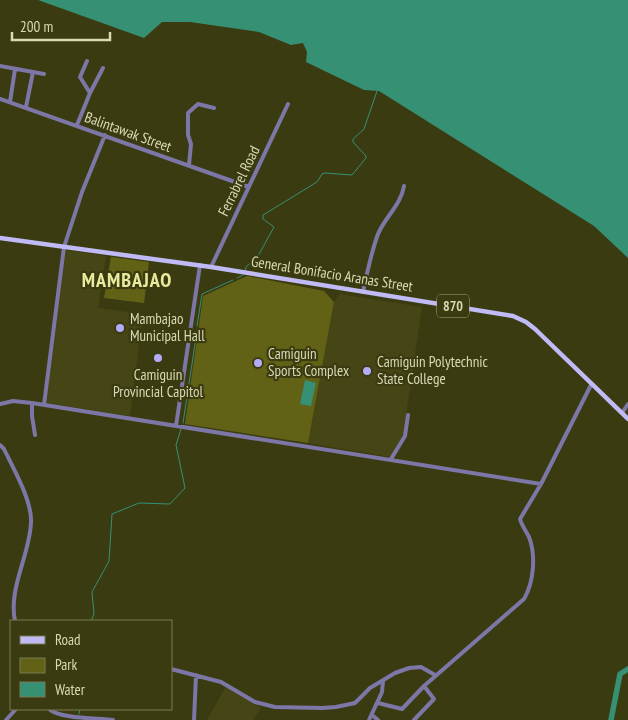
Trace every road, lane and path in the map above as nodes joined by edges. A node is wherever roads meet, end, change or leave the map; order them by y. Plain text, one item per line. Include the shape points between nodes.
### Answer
1 (87, 61) dead end
2 (0, 66) edge
3 (103, 68) dead end
4 (15, 69) junction
5 (33, 72) junction
6 (44, 74) dead end
7 (90, 93) junction
8 (0, 99) edge
9 (10, 102) junction
10 (288, 104) dead end
11 (26, 107) junction
12 (214, 108) dead end
13 (77, 126) junction
14 (104, 135) junction
15 (189, 165) junction
16 (404, 186) dead end
17 (249, 187) junction
18 (0, 238) edge
19 (64, 247) junction
20 (200, 265) junction
21 (211, 267) junction
22 (363, 292) junction
23 (591, 385) junction
24 (32, 403) junction
25 (0, 404) edge
26 (628, 404) edge
27 (44, 405) junction
28 (622, 414) junction
29 (408, 415) dead end
30 (628, 419) edge
31 (176, 426) junction
32 (35, 435) dead end
33 (0, 445) edge
34 (391, 459) junction
35 (541, 484) junction
36 (15, 620) edge
37 (172, 669) edge
38 (196, 675) junction
39 (435, 676) junction
40 (383, 681) junction
41 (424, 686) junction
42 (378, 702) junction
43 (15, 710) edge
44 (50, 710) edge
45 (372, 715) junction
46 (6, 720) edge
47 (113, 720) edge
48 (194, 720) edge
49 (369, 720) edge
50 (378, 720) edge
51 (414, 720) edge

1 - 7 street via 80,77
2 - 4 street
3 - 7 street
4 - 5 street
4 - 9 street
5 - 6 street
5 - 11 street
7 - 13 street
8 - 9 street, Balintawak Street
9 - 11 street, Balintawak Street
10 - 17 street, Ferrabrel Road
11 - 13 street, Balintawak Street
12 - 15 street via 198,104 188,113
13 - 14 street, Balintawak Street
14 - 15 street, Balintawak Street
14 - 19 street
15 - 17 street, Balintawak Street
16 - 22 street via 398,203 378,234
17 - 21 street, Ferrabrel Road
18 - 19 main road, General Bonifacio Aranas Street / 870
19 - 20 main road, General Bonifacio Aranas Street / 870
19 - 27 street
20 - 21 main road, General Bonifacio Aranas Street / 870
20 - 31 street
21 - 22 main road, General Bonifacio Aranas Street / 870
22 - 23 main road, General Bonifacio Aranas Street / 870 via 520,318
23 - 28 main road, General Bonifacio Aranas Street / 870
23 - 35 street
24 - 25 street via 13,401
24 - 27 street
24 - 32 street
26 - 28 street
27 - 31 street
28 - 30 main road, 870
29 - 34 street via 405,436
31 - 34 street
33 - 36 street via 24,495 31,521 13,602
34 - 35 street
35 - 39 street via 520,519 529,536 532,552 528,592 524,599
37 - 38 street
38 - 40 street via 221,682 255,702 276,707 351,704
38 - 48 street
39 - 40 street via 418,666 395,673
39 - 41 street
40 - 42 street
41 - 42 street via 402,708
41 - 51 street via 434,699
42 - 45 street
43 - 46 street
44 - 47 street via 63,715
45 - 49 street
45 - 50 street

